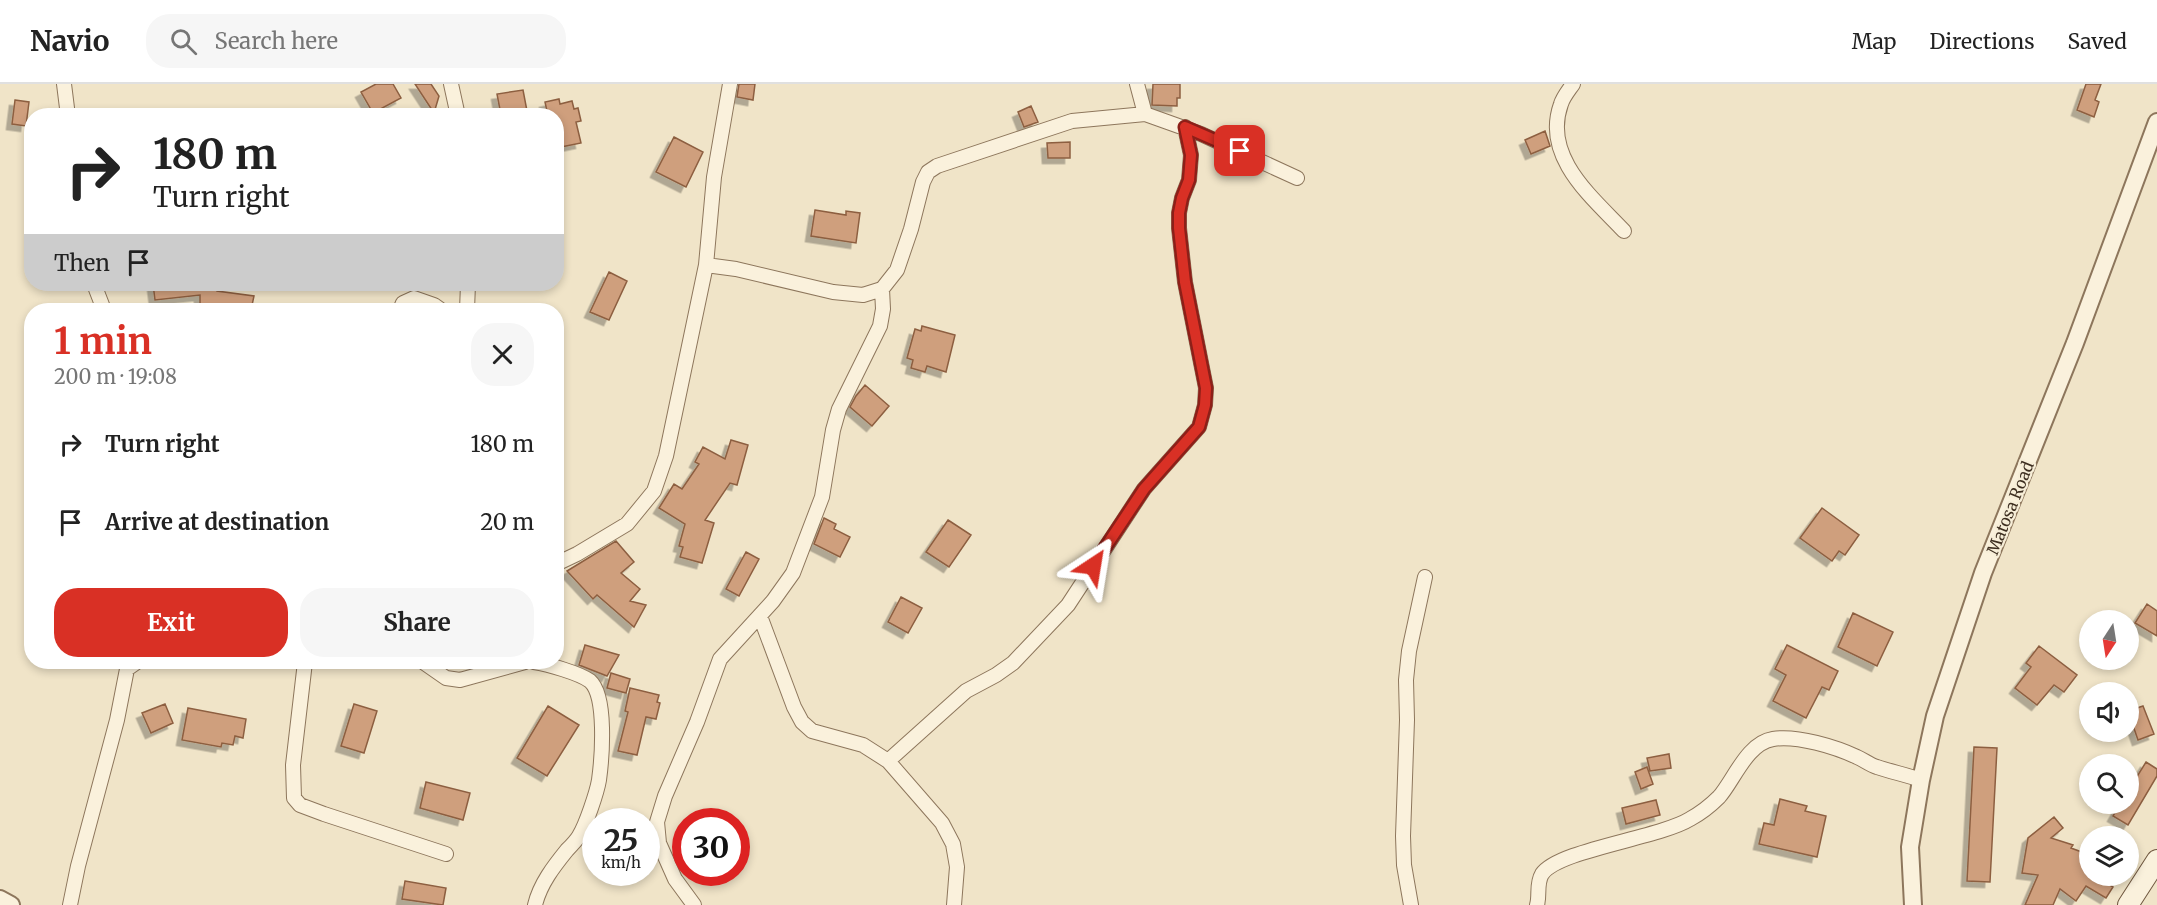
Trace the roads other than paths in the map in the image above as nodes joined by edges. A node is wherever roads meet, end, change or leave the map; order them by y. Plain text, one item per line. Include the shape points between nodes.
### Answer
1 (64, 84) edge
2 (451, 84) edge
3 (730, 84) edge
4 (1137, 84) edge
5 (1573, 84) edge
6 (67, 108) edge
7 (456, 108) edge
8 (1145, 114) junction
9 (2157, 123) edge
10 (1185, 127) junction
11 (1297, 178) dead end
12 (1624, 231) dead end
13 (706, 265) junction
14 (882, 289) junction
15 (403, 303) edge
16 (428, 303) edge
17 (564, 560) edge
18 (1425, 577) dead end
19 (760, 615) junction
20 (129, 669) edge
21 (304, 669) edge
22 (432, 669) edge
23 (500, 669) edge
24 (562, 669) edge
25 (888, 761) junction
26 (1921, 780) junction
27 (446, 854) dead end
28 (2157, 860) edge
29 (0, 899) edge
30 (11, 905) edge
31 (70, 905) edge
32 (535, 905) edge
33 (694, 905) edge
34 (954, 905) edge
35 (1411, 905) edge
36 (1537, 905) edge
37 (1913, 905) edge
38 (2128, 905) edge

1 - 6 street
2 - 7 street
3 - 13 street via 714,177
4 - 8 street
5 - 12 street via 1561,103 1557,140 1573,176
8 - 10 street
8 - 14 street via 1072,121 937,166 922,182 897,270
9 - 26 street, Matosa Road via 1983,573 1935,716
10 - 11 street
10 - 25 street via 1191,155 1179,228 1185,282 1206,388 1199,427 1144,489 1068,605 1013,663 966,691
13 - 14 street via 862,296
13 - 17 street via 666,456 654,490 627,524
14 - 19 street via 884,309 880,326 839,409 822,497 792,573
15 - 16 street via 414,298
18 - 35 street via 1406,680 1403,846
19 - 25 street via 802,722 812,731 863,745
19 - 33 street via 720,659 657,822 659,843 675,879
20 - 31 street
21 - 27 street via 293,765 294,798 300,805 324,814
22 - 23 street via 446,678 460,680
24 - 32 street via 592,683 600,705 603,733 599,782 579,837 540,888
25 - 34 street via 942,823 954,844
26 - 36 street via 1827,746 1772,739 1739,765 1720,796 1687,821 1552,865 1542,874
26 - 37 street, Matosa Road via 1910,847
28 - 38 main road
29 - 30 street

